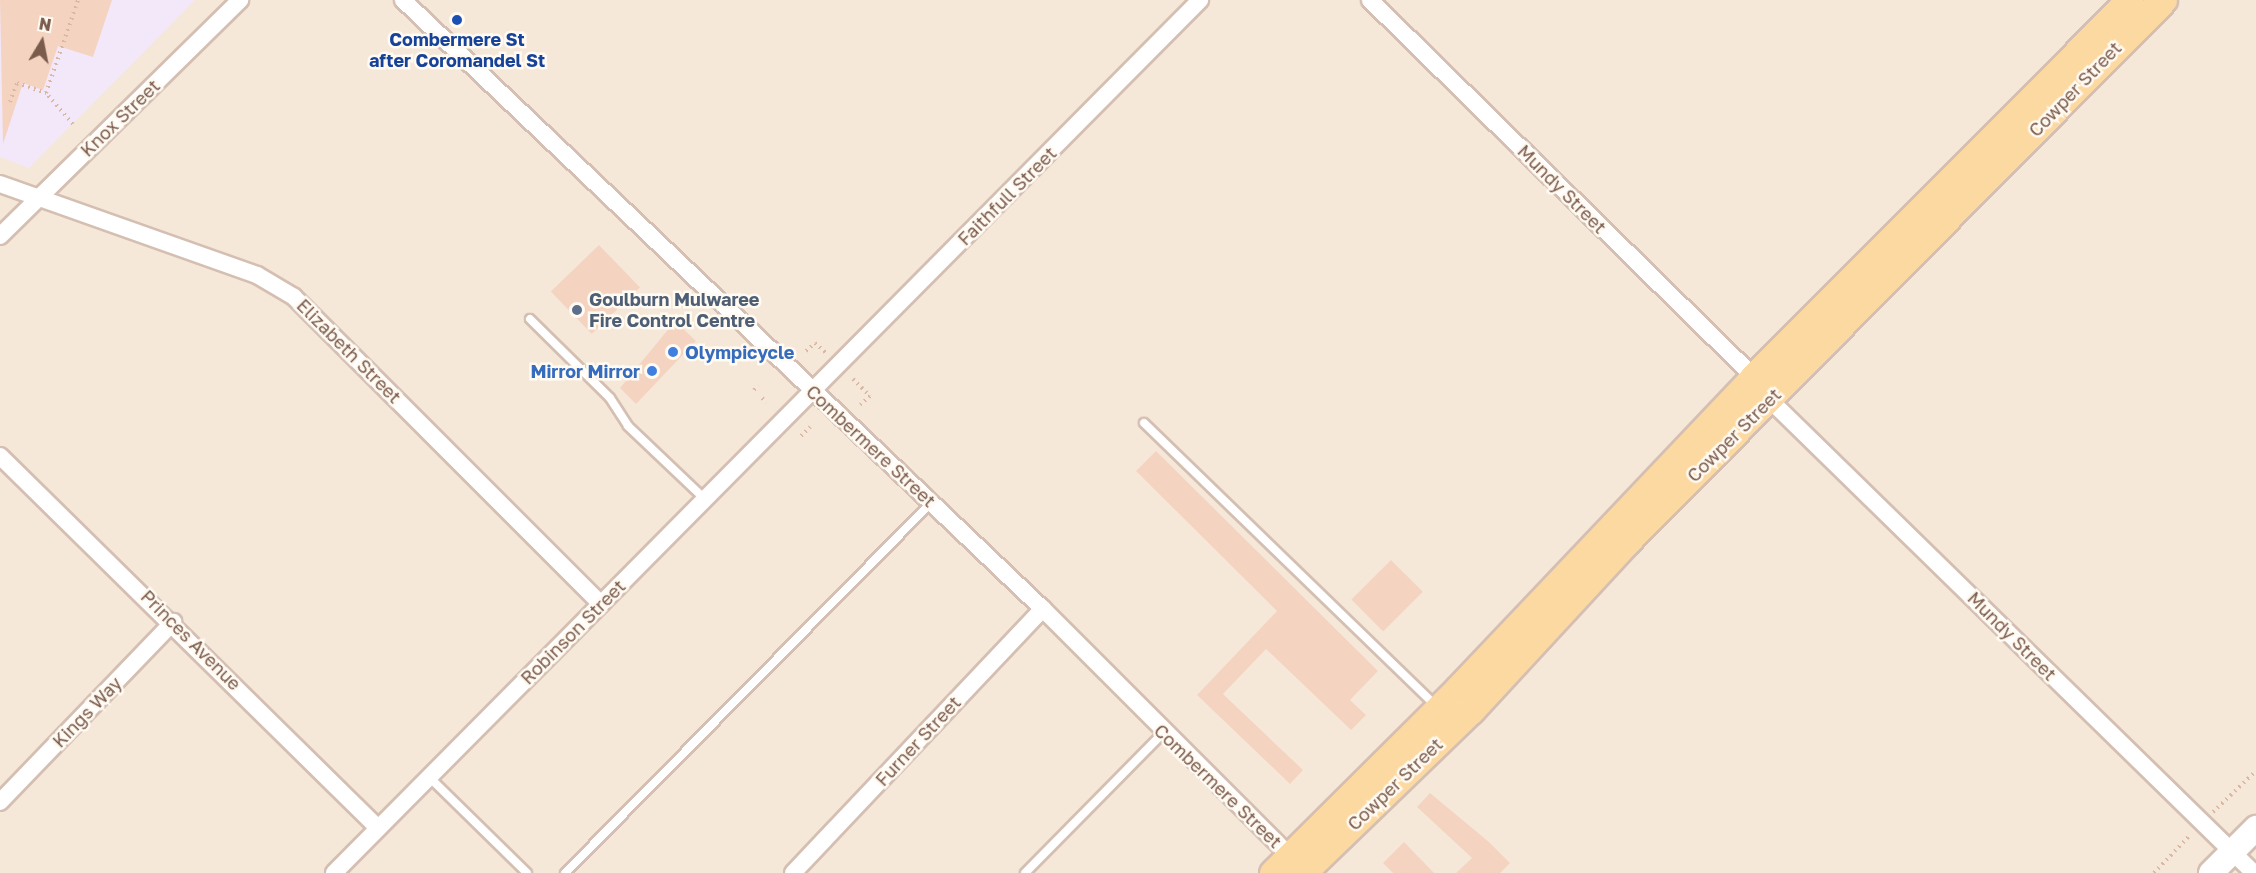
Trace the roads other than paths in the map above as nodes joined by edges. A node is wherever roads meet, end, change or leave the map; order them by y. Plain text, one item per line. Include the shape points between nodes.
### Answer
1 (240, 0) edge
2 (403, 0) edge
3 (1200, 0) edge
4 (1370, 0) edge
5 (2130, 0) edge
6 (2163, 0) edge
7 (0, 184) edge
8 (38, 197) junction
9 (0, 236) edge
10 (530, 319) dead end
11 (1754, 377) junction
12 (813, 391) junction
13 (1770, 400) junction
14 (1144, 423) dead end
15 (0, 456) edge
16 (704, 498) junction
17 (932, 502) junction
18 (602, 604) junction
19 (1043, 609) junction
20 (173, 622) junction
21 (1438, 708) junction
22 (1163, 733) junction
23 (429, 777) junction
24 (0, 802) edge
25 (378, 828) junction
26 (2256, 828) edge
27 (2232, 852) junction
28 (1296, 869) edge
29 (334, 873) edge
30 (527, 873) edge
31 (565, 873) edge
32 (793, 873) edge
33 (1025, 873) edge
34 (2211, 873) edge
35 (2254, 873) edge

1 - 8 street, Knox Street
2 - 12 street, Combermere Street
3 - 12 street, Faithfull Street
4 - 11 street, Mundy Street
5 - 11 main road, Cowper Street
6 - 13 main road, Cowper Street
7 - 8 street, Elizabeth Street
8 - 9 street, Knox Street
8 - 18 street, Elizabeth Street via 257,275 294,297
10 - 16 lane via 610,398 628,426
11 - 21 main road, Cowper Street
12 - 16 street, Robinson Street
12 - 17 street, Combermere Street
13 - 27 street, Mundy Street
13 - 28 main road, Cowper Street via 1626,542 1471,710
14 - 21 lane
15 - 20 street, Princes Avenue
16 - 18 street, Robinson Street
17 - 19 street, Combermere Street
17 - 31 lane
18 - 23 street, Robinson Street
19 - 22 street, Combermere Street
19 - 32 street, Furner Street
20 - 24 street, Kings Way
20 - 25 street, Princes Avenue
21 - 28 main road, Cowper Street
22 - 28 street, Combermere Street
22 - 33 lane
23 - 25 street, Robinson Street
23 - 30 lane
25 - 29 street, Robinson Street
26 - 27 street
27 - 34 street
27 - 35 street, Mundy Street

